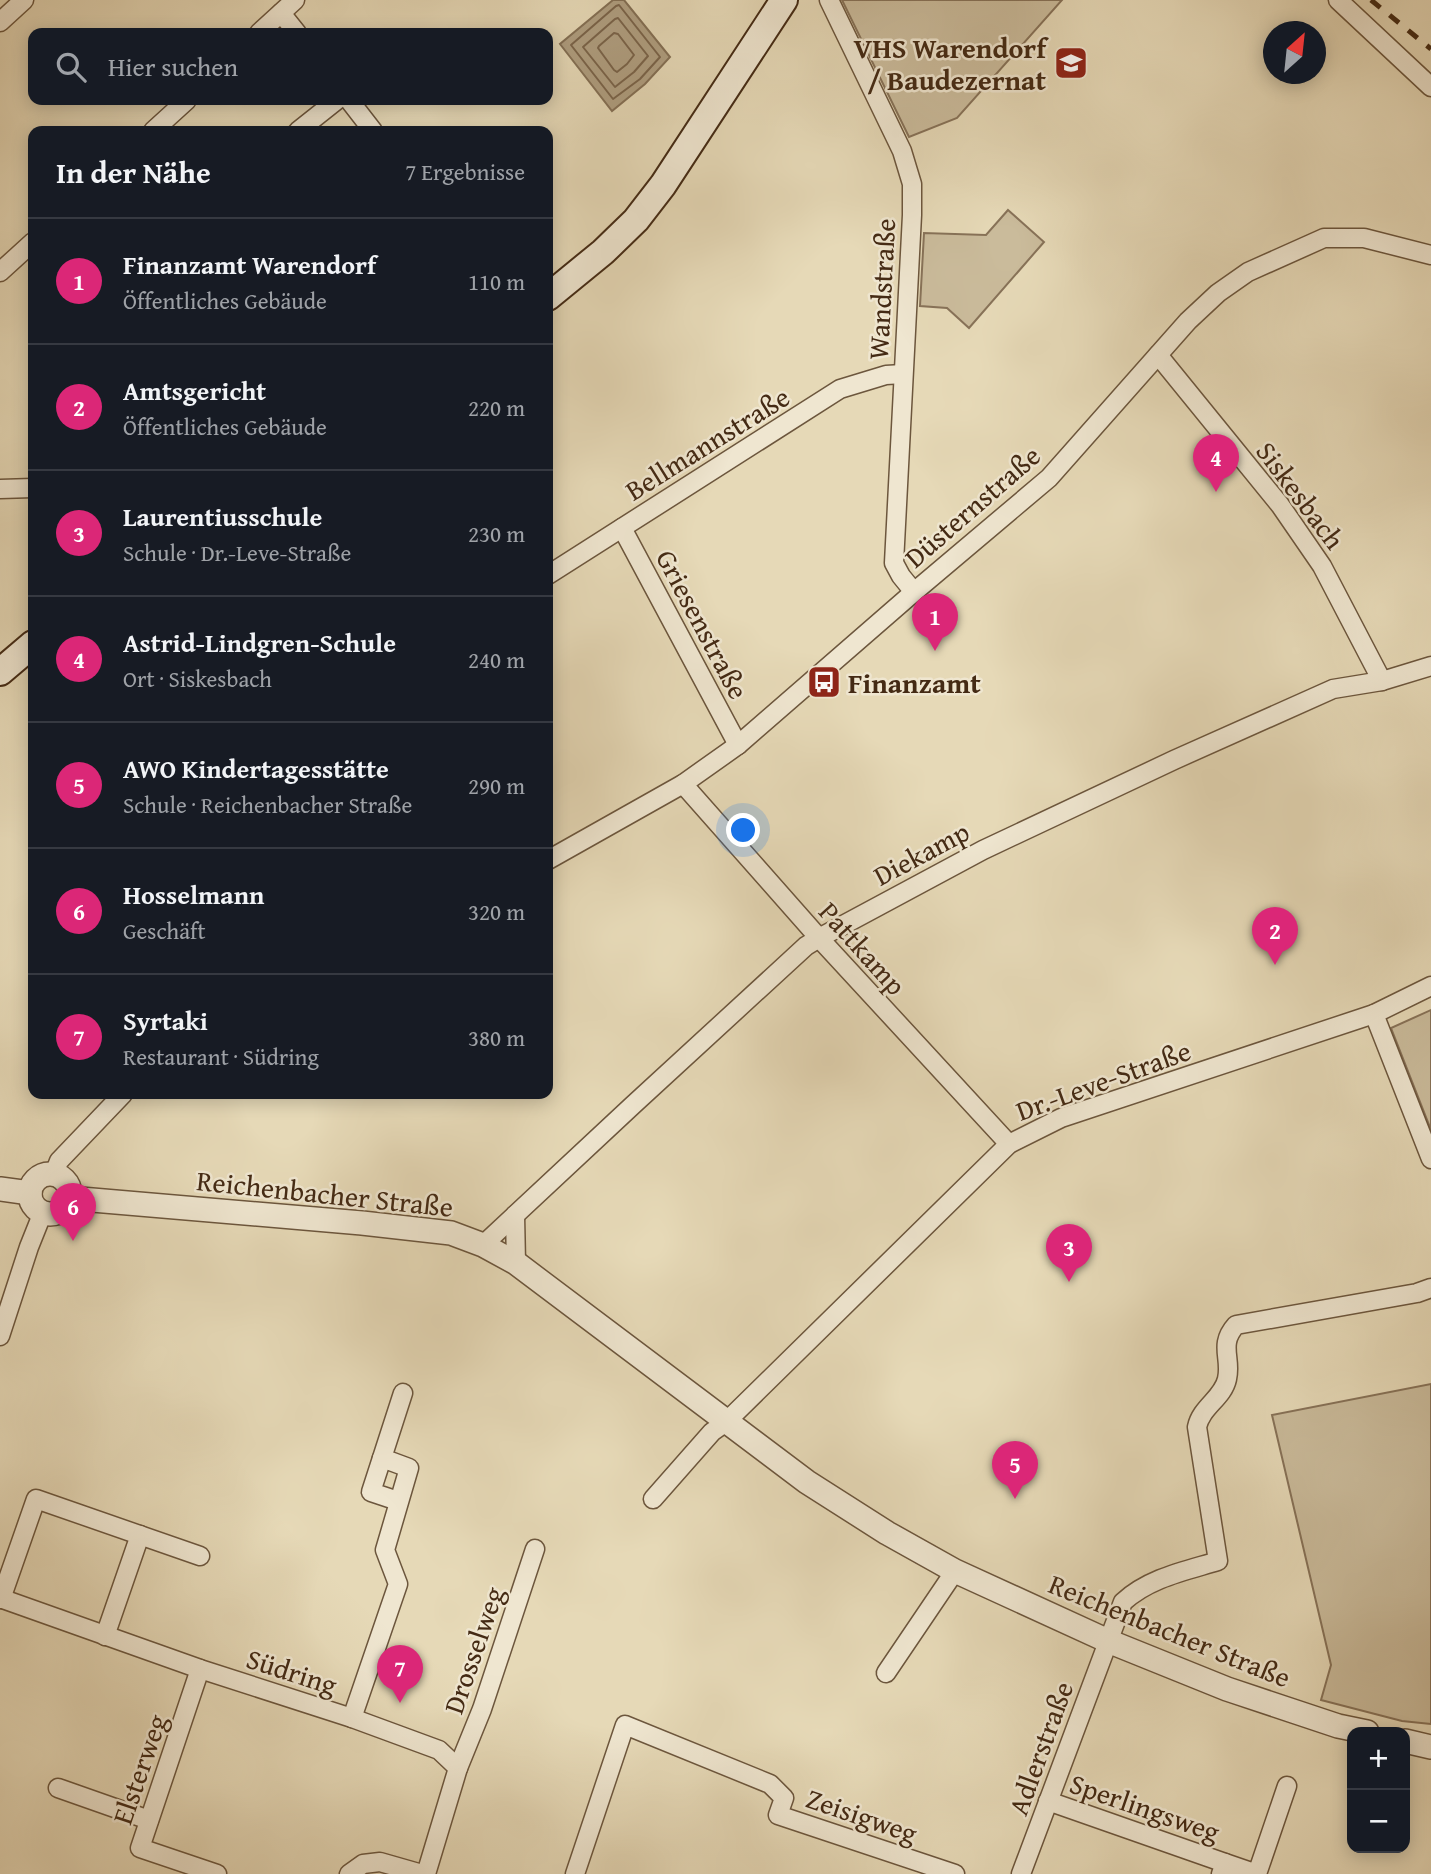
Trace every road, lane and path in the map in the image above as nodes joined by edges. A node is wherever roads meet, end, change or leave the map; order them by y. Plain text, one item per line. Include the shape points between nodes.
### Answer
1 (24, 0) edge
2 (295, 0) edge
3 (784, 0) edge
4 (829, 0) edge
5 (1338, 0) edge
6 (281, 13) junction
7 (0, 22) edge
8 (264, 28) edge
9 (293, 28) edge
10 (1431, 87) edge
11 (182, 105) edge
12 (331, 105) edge
13 (353, 105) edge
14 (158, 126) edge
15 (304, 126) edge
16 (369, 126) edge
17 (28, 247) edge
18 (1431, 255) edge
19 (0, 272) edge
20 (553, 293) edge
21 (1157, 355) junction
22 (903, 374) junction
23 (28, 488) edge
24 (0, 489) edge
25 (622, 528) junction
26 (553, 572) edge
27 (914, 592) junction
28 (28, 648) edge
29 (1431, 666) edge
30 (0, 672) edge
31 (1382, 681) junction
32 (738, 745) junction
33 (683, 784) junction
34 (553, 857) edge
35 (818, 938) junction
36 (1431, 986) edge
37 (1374, 1014) junction
38 (118, 1099) edge
39 (1009, 1144) junction
40 (1431, 1159) edge
41 (54, 1174) junction
42 (0, 1189) edge
43 (30, 1193) junction
44 (69, 1198) junction
45 (43, 1212) junction
46 (515, 1215) junction
47 (483, 1245) junction
48 (516, 1263) junction
49 (1431, 1288) edge
50 (0, 1336) edge
51 (403, 1393) dead end
52 (726, 1422) junction
53 (382, 1458) junction
54 (653, 1499) dead end
55 (398, 1501) junction
56 (140, 1535) junction
57 (535, 1549) dead end
58 (200, 1556) dead end
59 (955, 1572) junction
60 (1, 1599) edge
61 (105, 1636) junction
62 (1108, 1641) junction
63 (200, 1669) junction
64 (886, 1673) dead end
65 (352, 1718) junction
66 (1347, 1728) edge
67 (1410, 1742) edge
68 (1431, 1747) edge
69 (458, 1768) junction
70 (1287, 1786) dead end
71 (58, 1788) dead end
72 (1048, 1801) junction
73 (149, 1820) junction
74 (1223, 1868) edge
75 (195, 1870) edge
76 (217, 1874) edge
77 (349, 1874) edge
78 (424, 1874) edge
79 (575, 1874) edge
80 (955, 1874) edge
81 (1021, 1874) edge

1 - 7 street
2 - 6 street
3 - 20 main road via 636,220
4 - 22 street, Wandstraße via 902,150 912,184
5 - 10 street
6 - 8 street
6 - 9 street
11 - 14 street
12 - 15 street
13 - 16 street
17 - 19 street
18 - 21 street, Düsternstraße via 1364,238 1324,238 1248,272 1188,321
21 - 27 street, Düsternstraße via 1049,478
21 - 31 street, Siskesbach via 1280,505 1322,566
22 - 25 street, Bellmannstraße via 840,389
22 - 27 street, Wandstraße via 894,563
23 - 24 street
25 - 26 street, Bellmannstraße
25 - 32 street, Griesenstraße
27 - 32 street, Düsternstraße
28 - 30 main road
29 - 31 street, Diekamp
31 - 35 street, Diekamp via 1333,689 1174,760 983,850
32 - 33 street, Düsternstraße
33 - 34 street, Düsternstraße
33 - 35 street, Pattkamp
35 - 39 street, Pattkamp
35 - 46 street, Diekamp
36 - 37 street, Dr.-Leve-Straße
37 - 39 street, Dr.-Leve-Straße via 1062,1118
37 - 40 street
38 - 41 street via 59,1161
39 - 52 street, Dr.-Leve-Straße
41 - 43 street via 37,1178
41 - 44 street via 66,1183
42 - 43 street
43 - 45 street via 34,1206
44 - 45 street via 60,1211
44 - 47 street, Reichenbacher Straße via 362,1223 450,1233
45 - 50 street
46 - 47 street, Diekamp
46 - 48 street
47 - 48 street, Reichenbacher Straße
48 - 52 street, Reichenbacher Straße
49 - 62 street, Adlerstraße via 1236,1325 1226,1343 1227,1381 1197,1427 1218,1561 1134,1592 1123,1602
51 - 53 street
52 - 54 street
52 - 59 street, Reichenbacher Straße via 807,1482
53 - 55 street via 409,1468
53 - 55 street via 371,1492
55 - 65 street via 385,1550 398,1584
56 - 58 street
56 - 60 street via 36,1499
56 - 61 street
57 - 69 street, Drosselweg
59 - 62 street, Reichenbacher Straße
59 - 64 street
60 - 61 street, Südring
61 - 63 street, Südring
62 - 66 street, Reichenbacher Straße via 1227,1689
62 - 72 street, Adlerstraße
63 - 65 street, Südring
63 - 73 street, Elsterweg
65 - 69 street, Südring via 439,1750
67 - 68 street
69 - 78 street
70 - 74 street, Sperlingsweg via 1257,1874
71 - 73 street
72 - 74 street, Sperlingsweg
72 - 81 street, Adlerstraße
73 - 75 street, Elsterweg via 140,1848
75 - 76 street, Elsterweg
77 - 78 street via 363,1864 380,1862
79 - 80 street, Zeisigweg via 625,1725 770,1784 784,1798 778,1815

